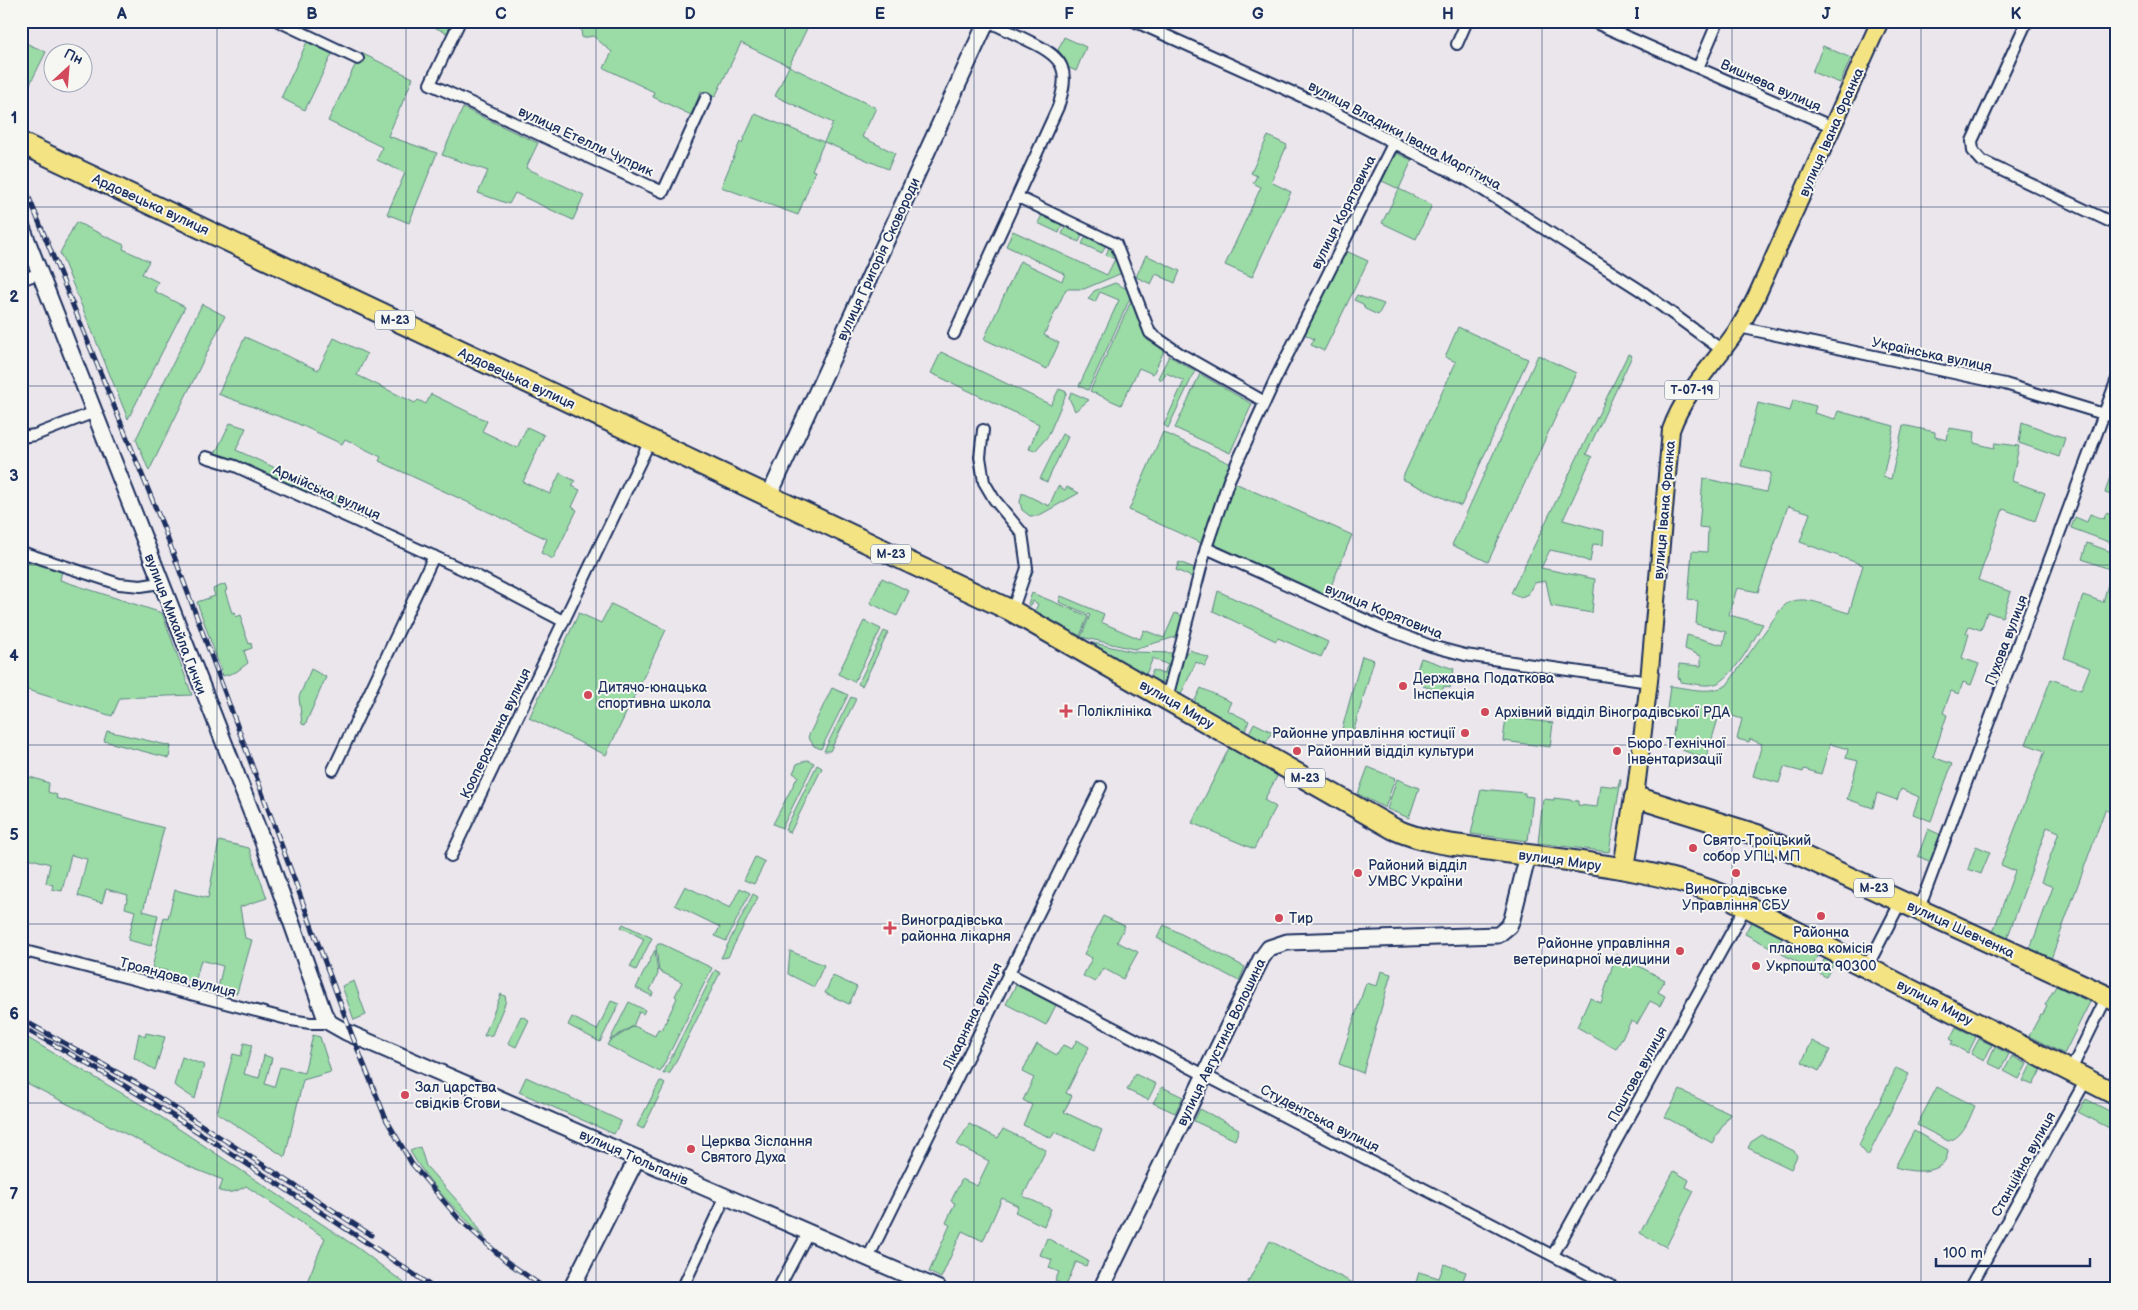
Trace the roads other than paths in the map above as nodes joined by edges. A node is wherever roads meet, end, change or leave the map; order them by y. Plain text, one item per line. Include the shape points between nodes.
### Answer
1 (278, 21) edge
2 (460, 21) edge
3 (987, 21) edge
4 (1134, 21) edge
5 (1467, 21) edge
6 (1591, 21) edge
7 (1718, 21) edge
8 (1880, 21) edge
9 (2027, 21) edge
10 (293, 24) edge
11 (1457, 44) dead end
12 (358, 59) dead end
13 (1698, 68) junction
14 (706, 98) dead end
15 (1834, 128) junction
16 (1394, 142) junction
17 (21, 143) edge
18 (1018, 196) junction
19 (21, 225) edge
20 (2117, 226) edge
21 (40, 273) junction
22 (21, 280) edge
23 (1739, 326) junction
24 (954, 334) dead end
25 (1722, 350) junction
26 (2117, 379) edge
27 (1264, 402) junction
28 (95, 412) junction
29 (2102, 414) junction
30 (2117, 418) edge
31 (983, 430) dead end
32 (21, 438) edge
33 (650, 441) junction
34 (206, 457) dead end
35 (769, 496) junction
36 (1206, 548) junction
37 (21, 552) edge
38 (434, 556) junction
39 (160, 583) junction
40 (1012, 612) junction
41 (563, 622) junction
42 (1649, 682) junction
43 (1167, 698) junction
44 (333, 770) dead end
45 (1101, 787) dead end
46 (1635, 797) junction
47 (1528, 855) junction
48 (451, 856) dead end
49 (1624, 868) junction
50 (1901, 901) junction
51 (1746, 906) junction
52 (1919, 909) junction
53 (21, 950) edge
54 (1867, 967) junction
55 (1008, 973) junction
56 (2112, 999) edge
57 (330, 1023) junction
58 (1206, 1074) junction
59 (2078, 1076) junction
60 (2117, 1095) edge
61 (637, 1158) junction
62 (725, 1197) junction
63 (808, 1232) junction
64 (1553, 1254) junction
65 (868, 1258) junction
66 (571, 1289) edge
67 (682, 1289) edge
68 (778, 1289) edge
69 (939, 1289) edge
70 (1101, 1289) edge
71 (1617, 1289) edge
72 (1969, 1289) edge

1 - 10 street
2 - 14 street, вулиця Етелли Чуприк via 430,84 663,192
3 - 18 street via 1053,53 1064,74 1058,107
3 - 35 street, вулиця Григорія Сковороди
4 - 16 street, вулиця Владики Івана Маргітича via 1270,81
5 - 11 street
6 - 13 street, Вишнева вулиця
7 - 13 street, Вишнева вулиця
8 - 15 main road, вулиця Івана Франка / Т-07-19
9 - 20 street via 1972,141 1973,152 1982,161
10 - 12 street
13 - 15 street, Вишнева вулиця
15 - 23 main road, вулиця Івана Франка / Т-07-19 via 1757,295
16 - 25 street, вулиця Владики Івана Маргітича via 1469,182 1542,227 1640,290
16 - 27 street, вулиця Корятовича
17 - 33 highway, Ардовецька вулиця / М-23
18 - 24 street
18 - 27 street via 1116,244 1152,335
19 - 21 street, вулиця Михайла Гички
21 - 22 street
21 - 28 street, вулиця Михайла Гички
23 - 25 main road, вулиця Івана Франка / Т-07-19
23 - 29 street, Українська вулиця via 2005,384
25 - 42 main road, вулиця Івана Франка / Т-07-19 via 1688,395 1671,430
26 - 29 street, Пухова вулиця
27 - 36 street, вулиця Корятовича via 1229,480
28 - 32 street
28 - 39 street, вулиця Михайла Гички
29 - 30 street, Українська вулиця
29 - 52 street, Пухова вулиця via 2077,490
31 - 40 street via 980,457 984,482 1022,533 1027,568
33 - 35 highway, Ардовецька вулиця / М-23
33 - 41 street, Кооперативна вулиця
34 - 38 street, Армійська вулиця via 241,468
35 - 40 highway, Ардовецька вулиця / М-23
36 - 42 street, вулиця Корятовича via 1381,628 1431,646 1465,655
36 - 43 street, вулиця Корятовича
37 - 39 street via 119,584 141,586
38 - 41 street, Армійська вулиця
38 - 44 street
39 - 57 street, вулиця Михайла Гички via 263,842 324,1014
40 - 43 highway, вулиця Миру / М-23
41 - 48 street, Кооперативна вулиця
42 - 46 main road, вулиця Івана Франка / Т-07-19
43 - 47 highway, вулиця Миру / М-23 via 1403,833 1446,844
45 - 55 street, Лікарняна вулиця
46 - 49 highway, вулиця Івана Франка
46 - 50 highway, вулиця Шевченка / М-23 via 1757,835
47 - 49 highway, вулиця Миру / М-23
47 - 58 street, вулиця Августина Волошина via 1512,919 1498,935 1287,942 1269,948 1260,959
49 - 51 highway, вулиця Миру / М-23 via 1692,884
50 - 52 highway, вулиця Шевченка / М-23
50 - 54 street
51 - 54 highway, вулиця Миру / М-23
51 - 64 street, Поштова вулиця
52 - 56 highway, вулиця Шевченка / М-23
53 - 57 street, Трояндова вулиця via 291,1020
54 - 59 highway, вулиця Миру / М-23
55 - 58 street, Студентська вулиця
55 - 65 street, Лікарняна вулиця
56 - 59 street, Станційна вулиця
57 - 61 street, вулиця Тюльпанів
58 - 64 street, Студентська вулиця
58 - 70 street, вулиця Августина Волошина
59 - 60 highway, вулиця Миру / М-23
59 - 72 street, Станційна вулиця
61 - 62 street, вулиця Тюльпанів
61 - 66 street
62 - 63 street, вулиця Тюльпанів
62 - 67 street
63 - 65 street, вулиця Тюльпанів
63 - 68 street
64 - 71 street, Студентська вулиця
65 - 69 street, вулиця Тюльпанів

